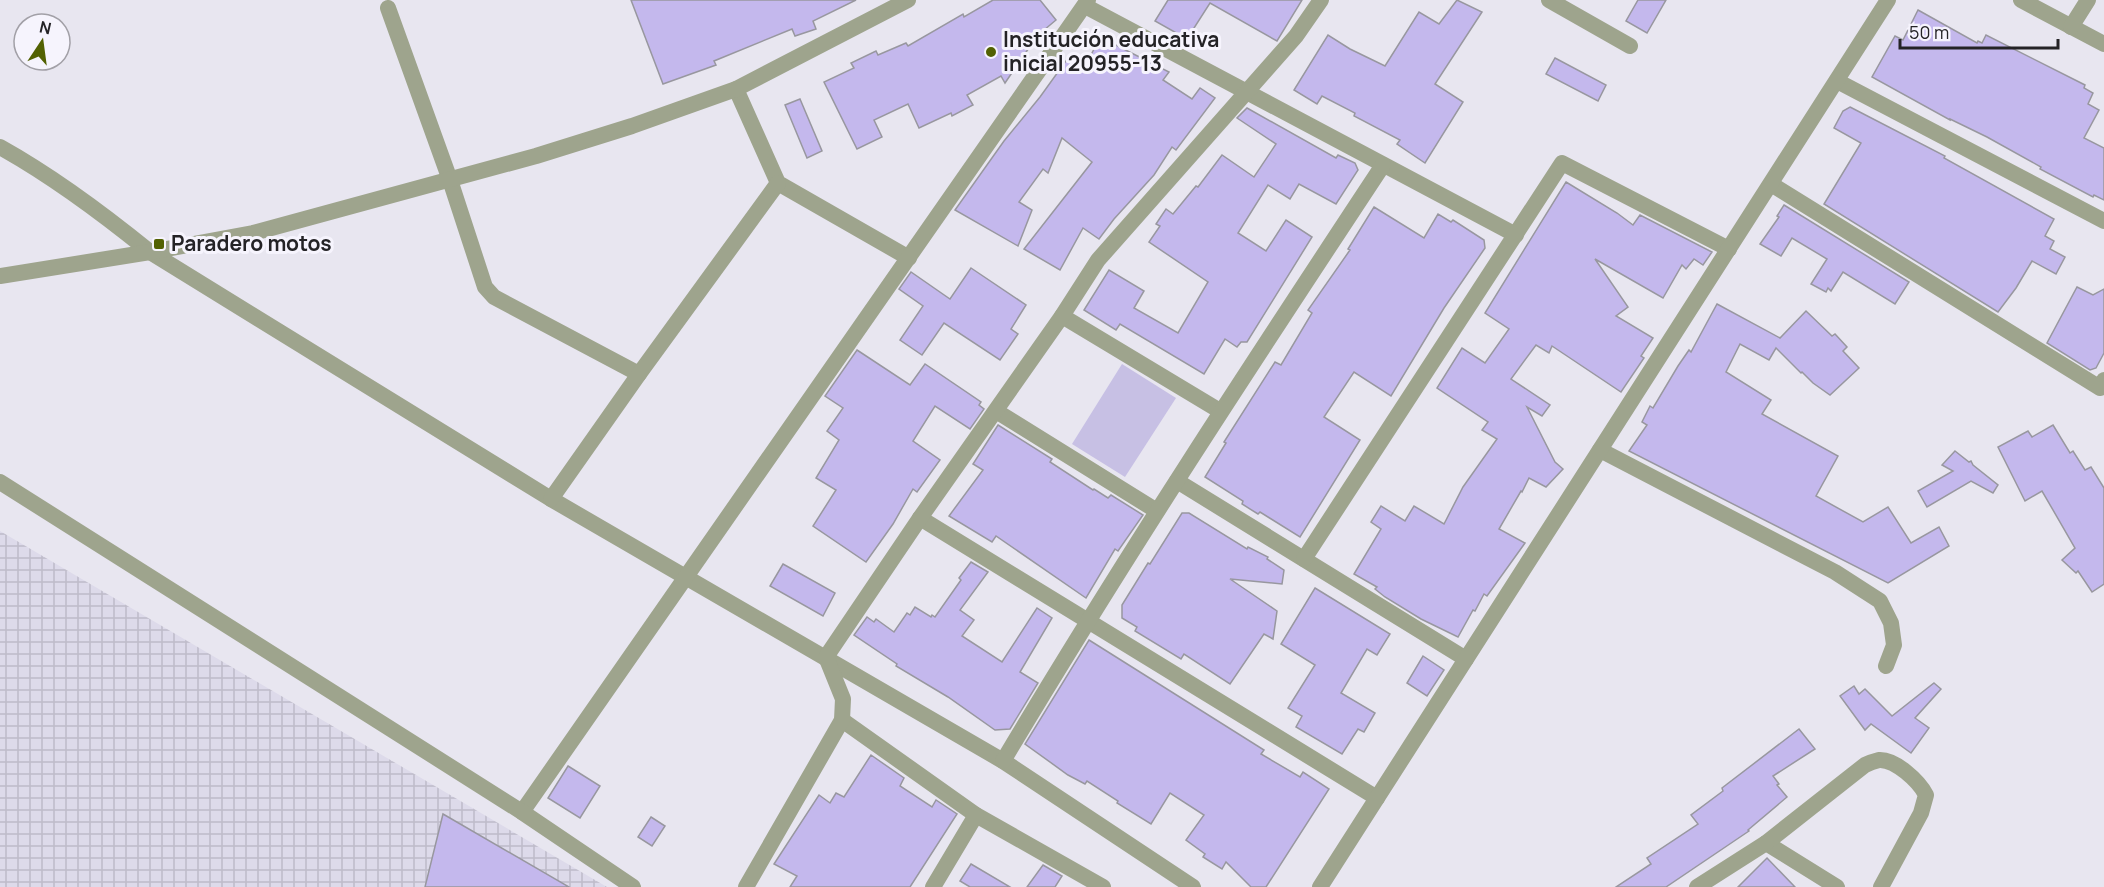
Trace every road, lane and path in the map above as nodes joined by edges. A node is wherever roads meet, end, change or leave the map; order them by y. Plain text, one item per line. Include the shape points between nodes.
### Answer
1 (908, 0) edge
2 (1321, 0) edge
3 (1549, 0) edge
4 (1888, 0) edge
5 (2021, 0) edge
6 (2088, 0) edge
7 (1086, 3) edge
8 (388, 8) dead end
9 (2071, 27) junction
10 (2104, 44) edge
11 (1630, 46) dead end
12 (1837, 81) junction
13 (736, 89) junction
14 (1247, 93) junction
15 (0, 147) edge
16 (1383, 165) junction
17 (450, 180) junction
18 (778, 183) junction
19 (1771, 184) junction
20 (2104, 221) edge
21 (1515, 235) junction
22 (1730, 249) junction
23 (150, 252) junction
24 (909, 258) junction
25 (0, 276) edge
26 (1062, 316) junction
27 (639, 374) junction
28 (2104, 380) edge
29 (996, 411) junction
30 (1221, 411) junction
31 (1600, 450) junction
32 (1177, 481) junction
33 (0, 482) edge
34 (551, 499) junction
35 (1157, 511) junction
36 (920, 518) junction
37 (1304, 559) junction
38 (687, 576) junction
39 (1087, 620) junction
40 (826, 657) junction
41 (1467, 659) junction
42 (1886, 666) dead end
43 (842, 720) junction
44 (1003, 760) junction
45 (1377, 798) junction
46 (522, 812) junction
47 (976, 815) junction
48 (1766, 843) junction
49 (633, 887) edge
50 (746, 887) edge
51 (933, 887) edge
52 (1103, 887) edge
53 (1193, 887) edge
54 (1320, 887) edge
55 (1697, 887) edge
56 (1837, 887) edge
57 (1881, 887) edge

1 - 13 street
2 - 14 street
3 - 11 street
4 - 12 street
5 - 9 street
6 - 9 street
7 - 14 street
7 - 24 street
8 - 17 street
9 - 10 street
12 - 19 street
12 - 20 street
13 - 17 street via 632,126
13 - 18 street
14 - 16 street
14 - 26 street via 1098,260
15 - 23 street via 97,209
16 - 21 street
16 - 30 street
17 - 23 street via 253,233
17 - 27 street via 485,287 494,297
18 - 24 street
18 - 27 street
19 - 22 street
19 - 28 street via 2100,388
21 - 22 street via 1562,163
21 - 37 street
22 - 31 street
23 - 25 street
23 - 34 street
24 - 38 street
26 - 29 street
26 - 30 street
27 - 34 street
29 - 35 street
29 - 36 street
30 - 32 street
31 - 41 street
31 - 42 street via 1835,572 1880,601 1891,623 1894,645
32 - 35 street
32 - 37 street
33 - 46 street
34 - 38 street
35 - 39 street
36 - 39 street
36 - 40 street
37 - 41 street
38 - 40 street
38 - 46 street
39 - 44 street
39 - 45 street
40 - 43 street via 843,699
40 - 44 street
41 - 45 street
43 - 47 street
43 - 50 street
44 - 53 street
45 - 54 street
46 - 49 street
47 - 51 street
47 - 52 street
48 - 55 street
48 - 56 street
48 - 57 street via 1865,765 1881,760 1896,765 1921,784 1926,795 1921,813

